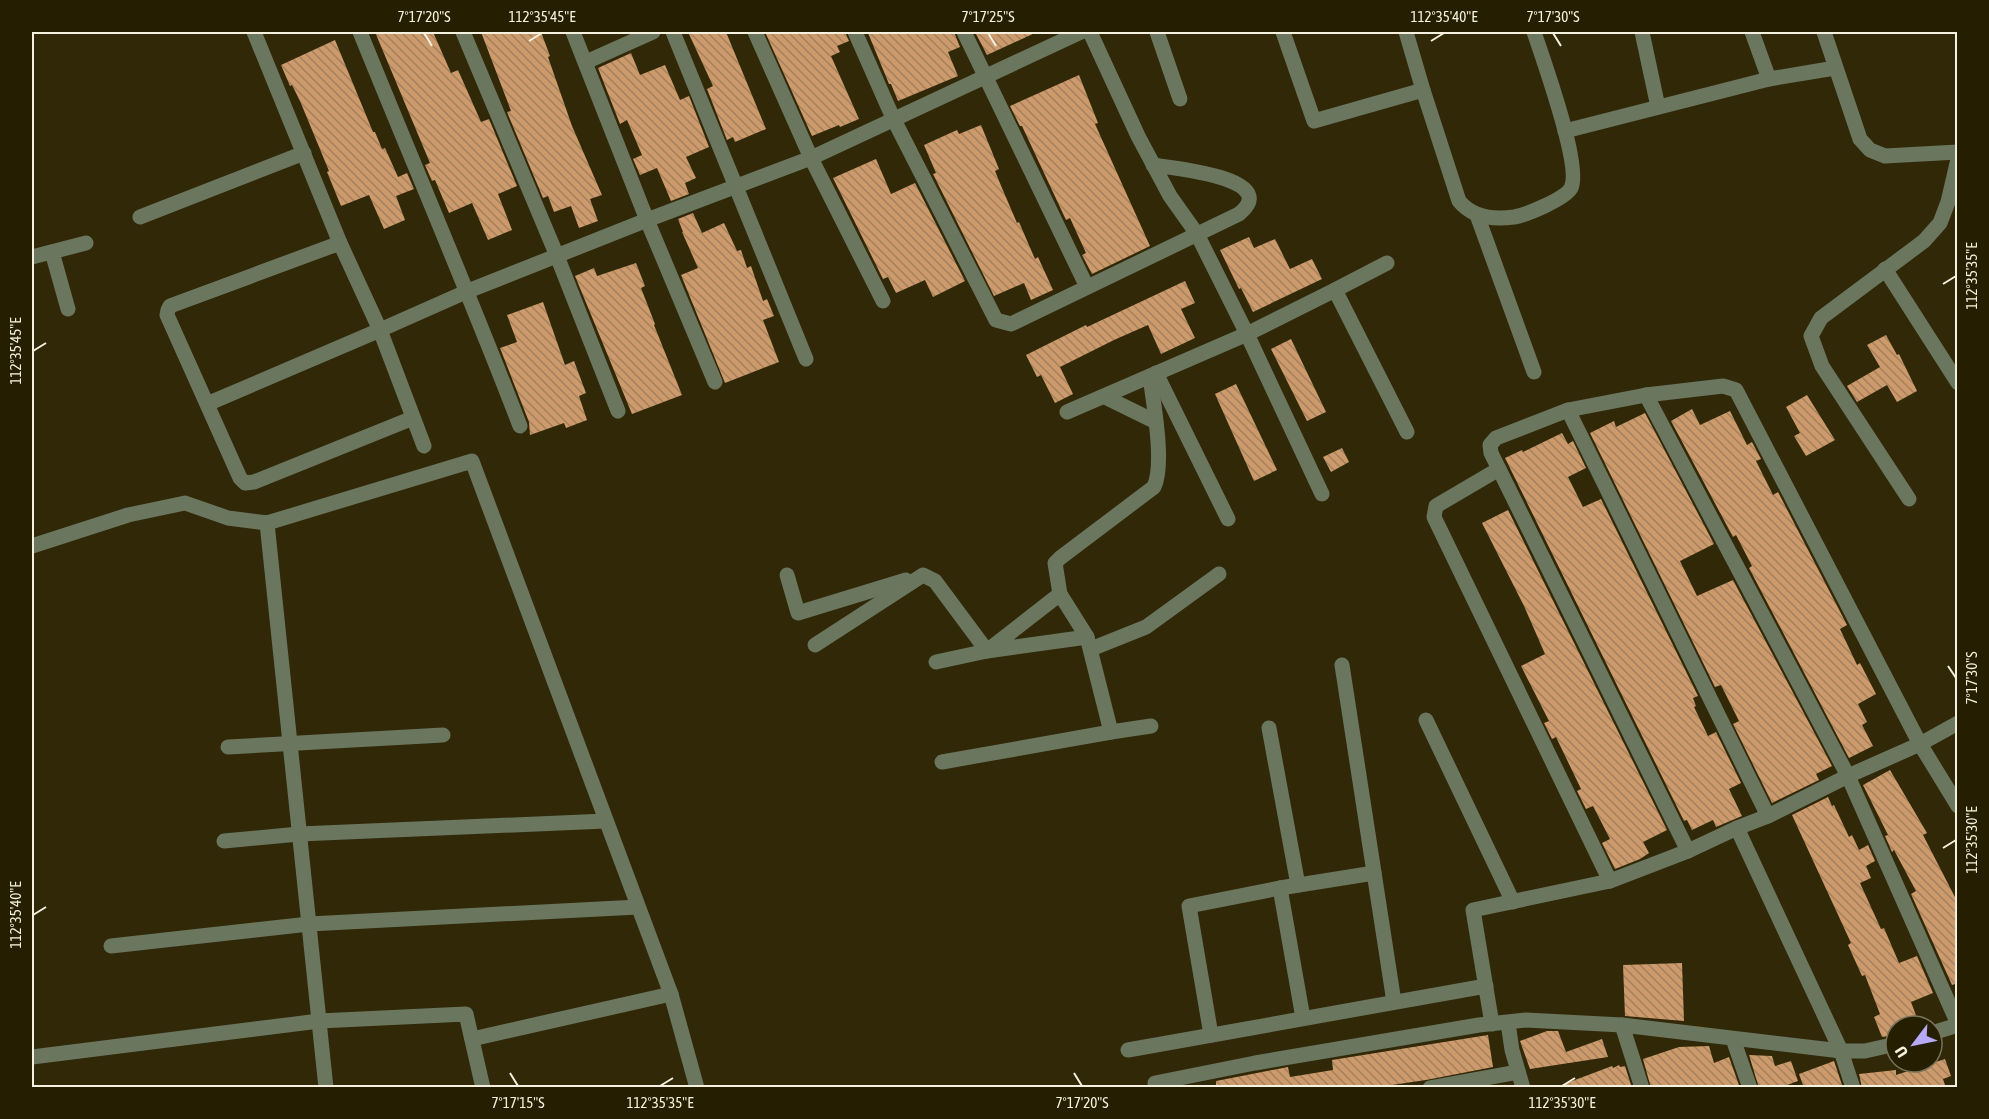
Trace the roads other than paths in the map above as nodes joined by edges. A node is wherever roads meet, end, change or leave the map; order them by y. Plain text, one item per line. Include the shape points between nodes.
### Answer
1 (254, 32) edge
2 (360, 32) edge
3 (463, 32) edge
4 (573, 32) edge
5 (653, 32) edge
6 (673, 32) edge
7 (755, 32) edge
8 (855, 32) edge
9 (964, 32) edge
10 (1081, 32) edge
11 (1090, 32) edge
12 (1157, 32) edge
13 (1283, 32) edge
14 (1407, 32) edge
15 (1534, 32) edge
16 (1642, 32) edge
17 (1752, 32) edge
18 (1824, 32) edge
19 (586, 62) junction
20 (1835, 68) junction
21 (985, 78) junction
22 (1769, 79) junction
23 (1423, 90) junction
24 (1180, 99) dead end
25 (1658, 108) junction
26 (893, 118) junction
27 (1565, 131) junction
28 (1958, 152) edge
29 (304, 153) junction
30 (811, 158) junction
31 (1958, 159) edge
32 (1153, 165) junction
33 (745, 182) junction
34 (1477, 215) junction
35 (140, 217) dead end
36 (647, 220) junction
37 (1197, 234) junction
38 (86, 243) dead end
39 (340, 243) junction
40 (52, 252) junction
41 (557, 256) junction
42 (32, 257) edge
43 (1387, 263) dead end
44 (1885, 269) junction
45 (1087, 287) junction
46 (1335, 290) junction
47 (468, 291) junction
48 (883, 301) dead end
49 (68, 309) dead end
50 (380, 330) junction
51 (1247, 334) junction
52 (806, 359) dead end
53 (1534, 372) dead end
54 (1153, 374) junction
55 (715, 382) dead end
56 (1958, 383) edge
57 (1647, 395) junction
58 (1105, 397) junction
59 (207, 404) junction
60 (1568, 410) junction
61 (618, 411) dead end
62 (1066, 412) dead end
63 (413, 418) junction
64 (1156, 423) junction
65 (520, 426) dead end
66 (1407, 432) dead end
67 (424, 446) dead end
68 (1499, 469) junction
69 (1322, 494) dead end
70 (1909, 499) dead end
71 (1228, 519) dead end
72 (267, 523) junction
73 (32, 546) edge
74 (1219, 574) dead end
75 (787, 575) dead end
76 (923, 575) junction
77 (1060, 594) junction
78 (1089, 643) junction
79 (814, 645) dead end
80 (987, 651) junction
81 (936, 662) dead end
82 (1342, 665) dead end
83 (1426, 720) dead end
84 (1958, 723) edge
85 (1151, 726) dead end
86 (1269, 728) dead end
87 (1111, 732) junction
88 (443, 735) dead end
89 (290, 744) junction
90 (1920, 744) junction
91 (228, 747) dead end
92 (942, 762) dead end
93 (1848, 776) junction
94 (1958, 806) edge
95 (1768, 816) junction
96 (606, 821) junction
97 (1737, 828) junction
98 (299, 834) junction
99 (224, 841) dead end
100 (1688, 851) junction
101 (1374, 873) junction
102 (1610, 881) junction
103 (1298, 885) junction
104 (1280, 888) junction
105 (1513, 902) junction
106 (638, 907) junction
107 (309, 924) junction
108 (111, 946) dead end
109 (1486, 986) junction
110 (671, 994) junction
111 (1394, 1002) junction
112 (1303, 1018) junction
113 (319, 1021) junction
114 (1508, 1023) junction
115 (1492, 1024) junction
116 (1958, 1024) edge
117 (1622, 1025) junction
118 (1211, 1035) junction
119 (472, 1039) junction
120 (1733, 1039) junction
121 (1884, 1047) edge
122 (1128, 1050) dead end
123 (1840, 1051) junction
124 (32, 1057) edge
125 (1518, 1072) junction
126 (1156, 1085) edge
127 (694, 1087) edge
128 (326, 1088) edge
129 (483, 1088) edge
130 (1139, 1088) edge
131 (1430, 1088) edge
132 (1523, 1088) edge
133 (1642, 1088) edge
134 (1750, 1088) edge
135 (1853, 1088) edge

1 - 29 street
2 - 47 street
3 - 41 street
4 - 19 street
5 - 19 street
6 - 33 street
7 - 30 street
8 - 26 street
9 - 21 street
10 - 21 street
11 - 32 street
12 - 24 street
13 - 23 street via 1314,121
14 - 23 street
15 - 27 street
16 - 25 street
17 - 22 street
18 - 20 street
19 - 36 street
20 - 22 street
20 - 28 street via 1860,139 1870,150 1885,156
21 - 26 street
21 - 45 street
22 - 25 street
23 - 34 street via 1459,201
25 - 27 street
26 - 30 street
26 - 45 street via 996,320 1011,324
27 - 34 street via 1574,173 1571,188 1563,197 1516,217
29 - 35 street
29 - 39 street
30 - 33 street
30 - 48 street
31 - 44 street via 1940,223 1924,241
32 - 37 street
32 - 37 street via 1225,178 1246,188 1250,196 1246,208
33 - 36 street
33 - 52 street
34 - 53 street
36 - 41 street
36 - 55 street
37 - 45 street
37 - 51 street
38 - 40 street
39 - 50 street
39 - 59 street via 170,306 167,315
40 - 42 street
40 - 49 street
41 - 47 street
41 - 61 street
43 - 46 street
44 - 56 street
44 - 70 street via 1821,318 1811,336 1822,366
46 - 51 street
46 - 66 street
47 - 50 street
47 - 65 street
50 - 59 street
50 - 63 street
51 - 54 street
51 - 69 street
54 - 58 street
54 - 64 street
54 - 71 street
57 - 60 street
57 - 90 street via 1723,386 1736,390
57 - 93 street
58 - 62 street
58 - 64 street
59 - 63 street via 245,483
60 - 68 street via 1496,438 1490,445
60 - 95 street
63 - 67 street
64 - 77 street via 1159,465 1155,486 1055,563
68 - 100 street
68 - 102 street via 1436,506 1434,517
72 - 73 street via 228,518 185,503 128,515
72 - 89 street
72 - 96 street via 472,461
74 - 78 street via 1146,627
75 - 76 street via 798,613
76 - 79 street
76 - 80 street via 935,581
77 - 78 street
77 - 80 street
78 - 80 street
78 - 87 street
80 - 81 street
82 - 101 street
83 - 105 street
84 - 90 street
85 - 87 street
86 - 103 street
87 - 92 street
88 - 89 street
89 - 91 street
89 - 98 street
90 - 93 street
90 - 94 street
93 - 95 street
93 - 116 street
95 - 97 street
96 - 98 street
96 - 106 street
97 - 100 street
97 - 123 street
98 - 99 street
98 - 107 street
100 - 102 street
101 - 103 street
101 - 111 street
102 - 105 street
103 - 104 street
104 - 112 street
104 - 118 street via 1189,906
105 - 109 street via 1473,910
106 - 107 street
106 - 110 street
107 - 108 street
107 - 113 street
109 - 111 street
109 - 115 street
110 - 119 street
110 - 127 street
111 - 112 street
112 - 118 street
113 - 119 street via 466,1014
113 - 124 street
113 - 128 street
114 - 115 street
114 - 117 street via 1526,1020
114 - 125 street
115 - 126 street via 1254,1063
117 - 120 street
117 - 133 street
118 - 122 street
119 - 129 street
120 - 123 street
120 - 134 street
121 - 123 street
123 - 135 street
125 - 131 street
125 - 132 street
126 - 130 street

